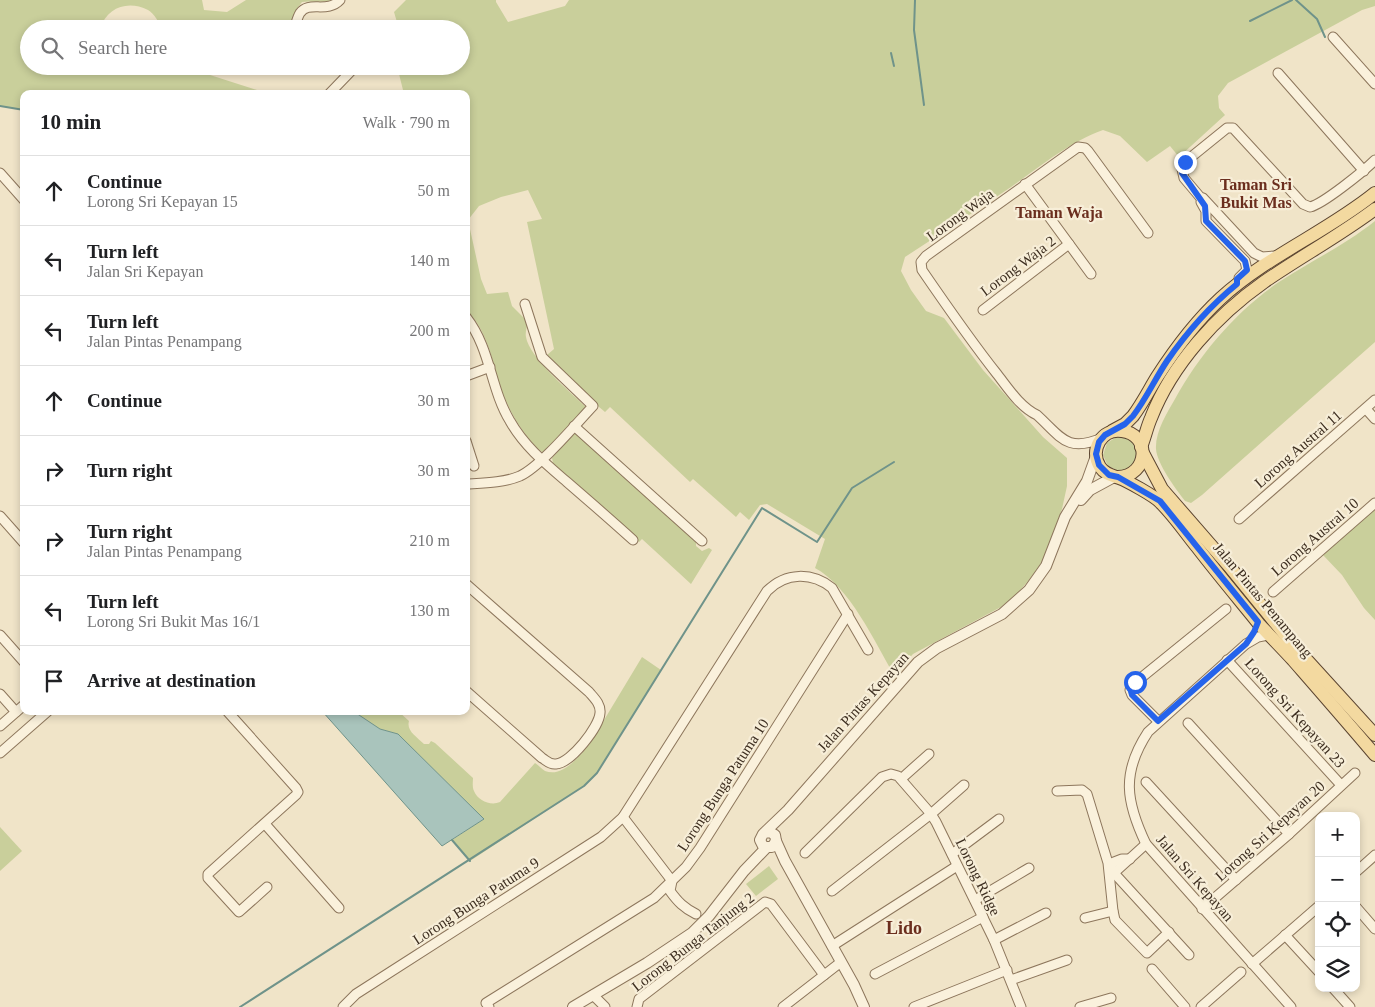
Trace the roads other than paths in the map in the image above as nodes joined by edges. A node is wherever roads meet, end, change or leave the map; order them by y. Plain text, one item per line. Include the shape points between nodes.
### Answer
1 (340, 0) edge
2 (297, 20) edge
3 (1333, 37) dead end
4 (1278, 73) dead end
5 (347, 75) edge
6 (1375, 84) edge
7 (332, 90) edge
8 (1375, 160) edge
9 (1364, 171) junction
10 (0, 173) edge
11 (1025, 184) junction
12 (1375, 192) edge
13 (20, 196) edge
14 (1200, 197) junction
15 (1375, 209) edge
16 (1223, 220) junction
17 (1214, 230) junction
18 (1148, 233) dead end
19 (1069, 244) junction
20 (1251, 250) junction
21 (1279, 256) junction
22 (1243, 259) junction
23 (1091, 274) dead end
24 (1237, 284) junction
25 (525, 304) dead end
26 (982, 310) dead end
27 (470, 323) edge
28 (490, 367) junction
29 (470, 374) edge
30 (1375, 400) edge
31 (1366, 409) junction
32 (1031, 412) junction
33 (1375, 419) edge
34 (574, 426) junction
35 (1106, 435) junction
36 (1142, 450) junction
37 (470, 454) edge
38 (1096, 455) junction
39 (542, 460) junction
40 (474, 466) dead end
41 (1116, 477) junction
42 (470, 484) edge
43 (1375, 503) edge
44 (1066, 518) junction
45 (1239, 519) dead end
46 (2, 522) edge
47 (20, 539) edge
48 (633, 540) dead end
49 (702, 541) dead end
50 (470, 588) edge
51 (1273, 592) dead end
52 (1226, 609) dead end
53 (848, 614) junction
54 (1258, 622) junction
55 (0, 635) edge
56 (1268, 635) junction
57 (1246, 644) junction
58 (868, 650) dead end
59 (1293, 652) junction
60 (20, 658) edge
61 (1227, 660) junction
62 (0, 694) edge
63 (470, 695) edge
64 (20, 708) edge
65 (16, 712) junction
66 (43, 715) edge
67 (231, 715) edge
68 (1158, 721) junction
69 (1188, 723) dead end
70 (0, 726) edge
71 (1375, 735) edge
72 (0, 753) edge
73 (929, 754) dead end
74 (1375, 754) edge
75 (1356, 772) dead end
76 (901, 779) junction
77 (1146, 782) dead end
78 (964, 785) dead end
79 (1342, 785) junction
80 (1057, 791) dead end
81 (788, 810) junction
82 (931, 814) junction
83 (623, 817) junction
84 (999, 820) dead end
85 (265, 824) junction
86 (1289, 834) junction
87 (763, 835) junction
88 (772, 843) junction
89 (1146, 844) junction
90 (805, 853) dead end
91 (952, 854) junction
92 (1375, 855) edge
93 (1130, 859) junction
94 (1108, 864) junction
95 (957, 866) junction
96 (1029, 868) dead end
97 (1360, 868) edge
98 (744, 871) junction
99 (1114, 873) junction
100 (1236, 880) junction
101 (672, 881) junction
102 (267, 887) dead end
103 (832, 891) dead end
104 (975, 900) junction
105 (340, 908) dead end
106 (1202, 909) junction
107 (1315, 909) edge
108 (1112, 911) junction
109 (1360, 911) edge
110 (1046, 913) dead end
111 (696, 914) dead end
112 (982, 917) junction
113 (1085, 918) dead end
114 (1375, 928) edge
115 (1169, 932) junction
116 (1285, 935) junction
117 (994, 940) junction
118 (832, 946) junction
119 (1189, 955) dead end
120 (1067, 960) dead end
121 (841, 962) junction
122 (1252, 964) junction
123 (1315, 968) edge
124 (1152, 969) dead end
125 (1007, 970) junction
126 (1240, 972) dead end
127 (875, 974) dead end
128 (824, 975) junction
129 (1011, 980) junction
130 (1337, 992) edge
131 (593, 995) junction
132 (1110, 998) dead end
133 (484, 1006) edge
134 (343, 1007) edge
135 (573, 1007) edge
136 (605, 1007) edge
137 (637, 1007) edge
138 (783, 1007) edge
139 (864, 1007) edge
140 (914, 1007) edge
141 (1021, 1007) edge
142 (1080, 1007) edge
143 (1185, 1007) edge
144 (1201, 1007) edge
145 (1291, 1007) edge
146 (1350, 1007) edge

1 - 2 street via 325,7 306,7
3 - 6 street
4 - 9 street
5 - 7 street
8 - 9 street
9 - 14 street via 1318,204 1306,206 1230,127 1182,165 1184,178
10 - 13 street
11 - 18 street, Lorong Waja via 1076,148 1085,148
11 - 19 street
11 - 32 street, Lorong Waja via 926,256 920,266 983,357
12 - 21 main road
14 - 16 street
14 - 17 street via 1206,221
15 - 36 main road via 1265,281 1216,321 1172,377 1151,417
16 - 17 street
16 - 20 street
17 - 22 street
19 - 23 street
19 - 26 street, Lorong Waja 2
20 - 21 street via 1262,257
20 - 22 street
21 - 24 main road
22 - 24 street via 1247,270 1237,279
24 - 35 main road via 1186,335 1133,416
25 - 34 street via 542,357 592,406
27 - 28 street via 481,340
28 - 29 street
28 - 39 street via 510,420 520,437
30 - 31 street, Lorong Austral 11
31 - 33 street
31 - 45 street, Lorong Austral 11
32 - 35 street, Lorong Waja via 1068,443 1084,445
32 - 38 street, Lorong Waja via 1033,418 1067,448 1086,450
34 - 39 street
34 - 49 street
35 - 36 main road via 1119,430 1129,432 1137,438
35 - 38 main road via 1097,446
36 - 41 main road via 1136,470
36 - 59 main road, Jalan Pintas Penampang via 1162,489 1229,566
37 - 40 street
38 - 41 main road via 1102,469
38 - 44 street, Jalan Pintas Kepayan via 1087,481
39 - 42 street via 513,479
39 - 48 street
41 - 44 street, Jalan Pintas Kepayan via 1090,490
41 - 54 main road, Jalan Pintas Penampang via 1160,501
43 - 51 street, Lorong Austral 10
44 - 81 street, Jalan Pintas Kepayan via 1046,566 1029,590 1002,614 937,648 918,662
46 - 47 street
50 - 63 street via 589,692 597,701 600,713 592,732 570,757 550,764
52 - 68 street via 1131,686 1132,695
53 - 58 street, Lorong Bunga Patuma 9
53 - 83 street, Lorong Bunga Patuma 9 via 832,588 818,579 792,576 775,583
53 - 101 street, Lorong Bunga Patuma 10 via 700,848
54 - 56 main road, Jalan Pintas Penampang
54 - 57 street, Jalan Sri Kepayan
55 - 60 street
56 - 57 street, Jalan Sri Kepayan
56 - 59 main road, Jalan Pintas Penampang
57 - 61 street, Jalan Sri Kepayan
59 - 71 main road, Jalan Pintas Penampang
59 - 74 main road, Jalan Pintas Penampang
61 - 68 street, Jalan Sri Kepayan
61 - 79 street, Lorong Sri Kepayan 23
62 - 65 street
64 - 65 street
65 - 70 street
66 - 72 street
67 - 85 street via 297,790 296,795
68 - 89 street, Jalan Sri Kepayan via 1140,744 1129,780 1135,821
69 - 86 street
73 - 76 street
75 - 79 street, Lorong Sri Kepayan 20
76 - 82 street, Lorong Ridge
76 - 90 street, Lorong Ridge via 891,774 882,777
77 - 100 street
78 - 82 street
79 - 86 street, Lorong Sri Kepayan 20
80 - 94 street via 1086,792
81 - 87 street, Jalan Pintas Kepayan
81 - 88 street, Jalan Pintas Kepayan
82 - 91 street, Lorong Ridge
82 - 103 street
83 - 101 street
83 - 134 street, Lorong Bunga Patuma 9 via 601,837 356,994
84 - 91 street
85 - 102 street via 207,877 238,912
85 - 105 street
86 - 100 street, Lorong Sri Kepayan 20
87 - 88 street via 762,844
87 - 98 street
88 - 98 street
88 - 118 street
89 - 93 street
89 - 106 street, Jalan Sri Kepayan
91 - 95 street, Lorong Ridge
92 - 97 street
93 - 94 street
93 - 99 street
94 - 99 street
94 - 108 street
95 - 104 street, Lorong Ridge
95 - 118 street
96 - 104 street
98 - 131 street via 692,933
99 - 115 street
100 - 106 street, Lorong Sri Kepayan 20
101 - 111 street via 670,891 678,902
101 - 133 street, Lorong Bunga Patuma 10 via 654,898
104 - 112 street, Lorong Ridge
106 - 122 street, Jalan Sri Kepayan
107 - 116 street
108 - 113 street
108 - 115 street via 1118,924 1145,952 1149,952
109 - 114 street
110 - 117 street
112 - 117 street, Lorong Ridge
112 - 127 street
115 - 119 street
116 - 122 street
116 - 123 street
117 - 125 street, Lorong Ridge
118 - 121 street
120 - 129 street
121 - 128 street
121 - 139 street
122 - 145 street, Jalan Sri Kepayan
124 - 143 street
125 - 129 street, Lorong Ridge
125 - 140 street
126 - 144 street
128 - 137 street, Lorong Bunga Tanjung 2 via 771,904 765,902 639,999
128 - 138 street
129 - 141 street, Lorong Ridge
130 - 146 street
131 - 135 street
131 - 136 street
132 - 142 street

